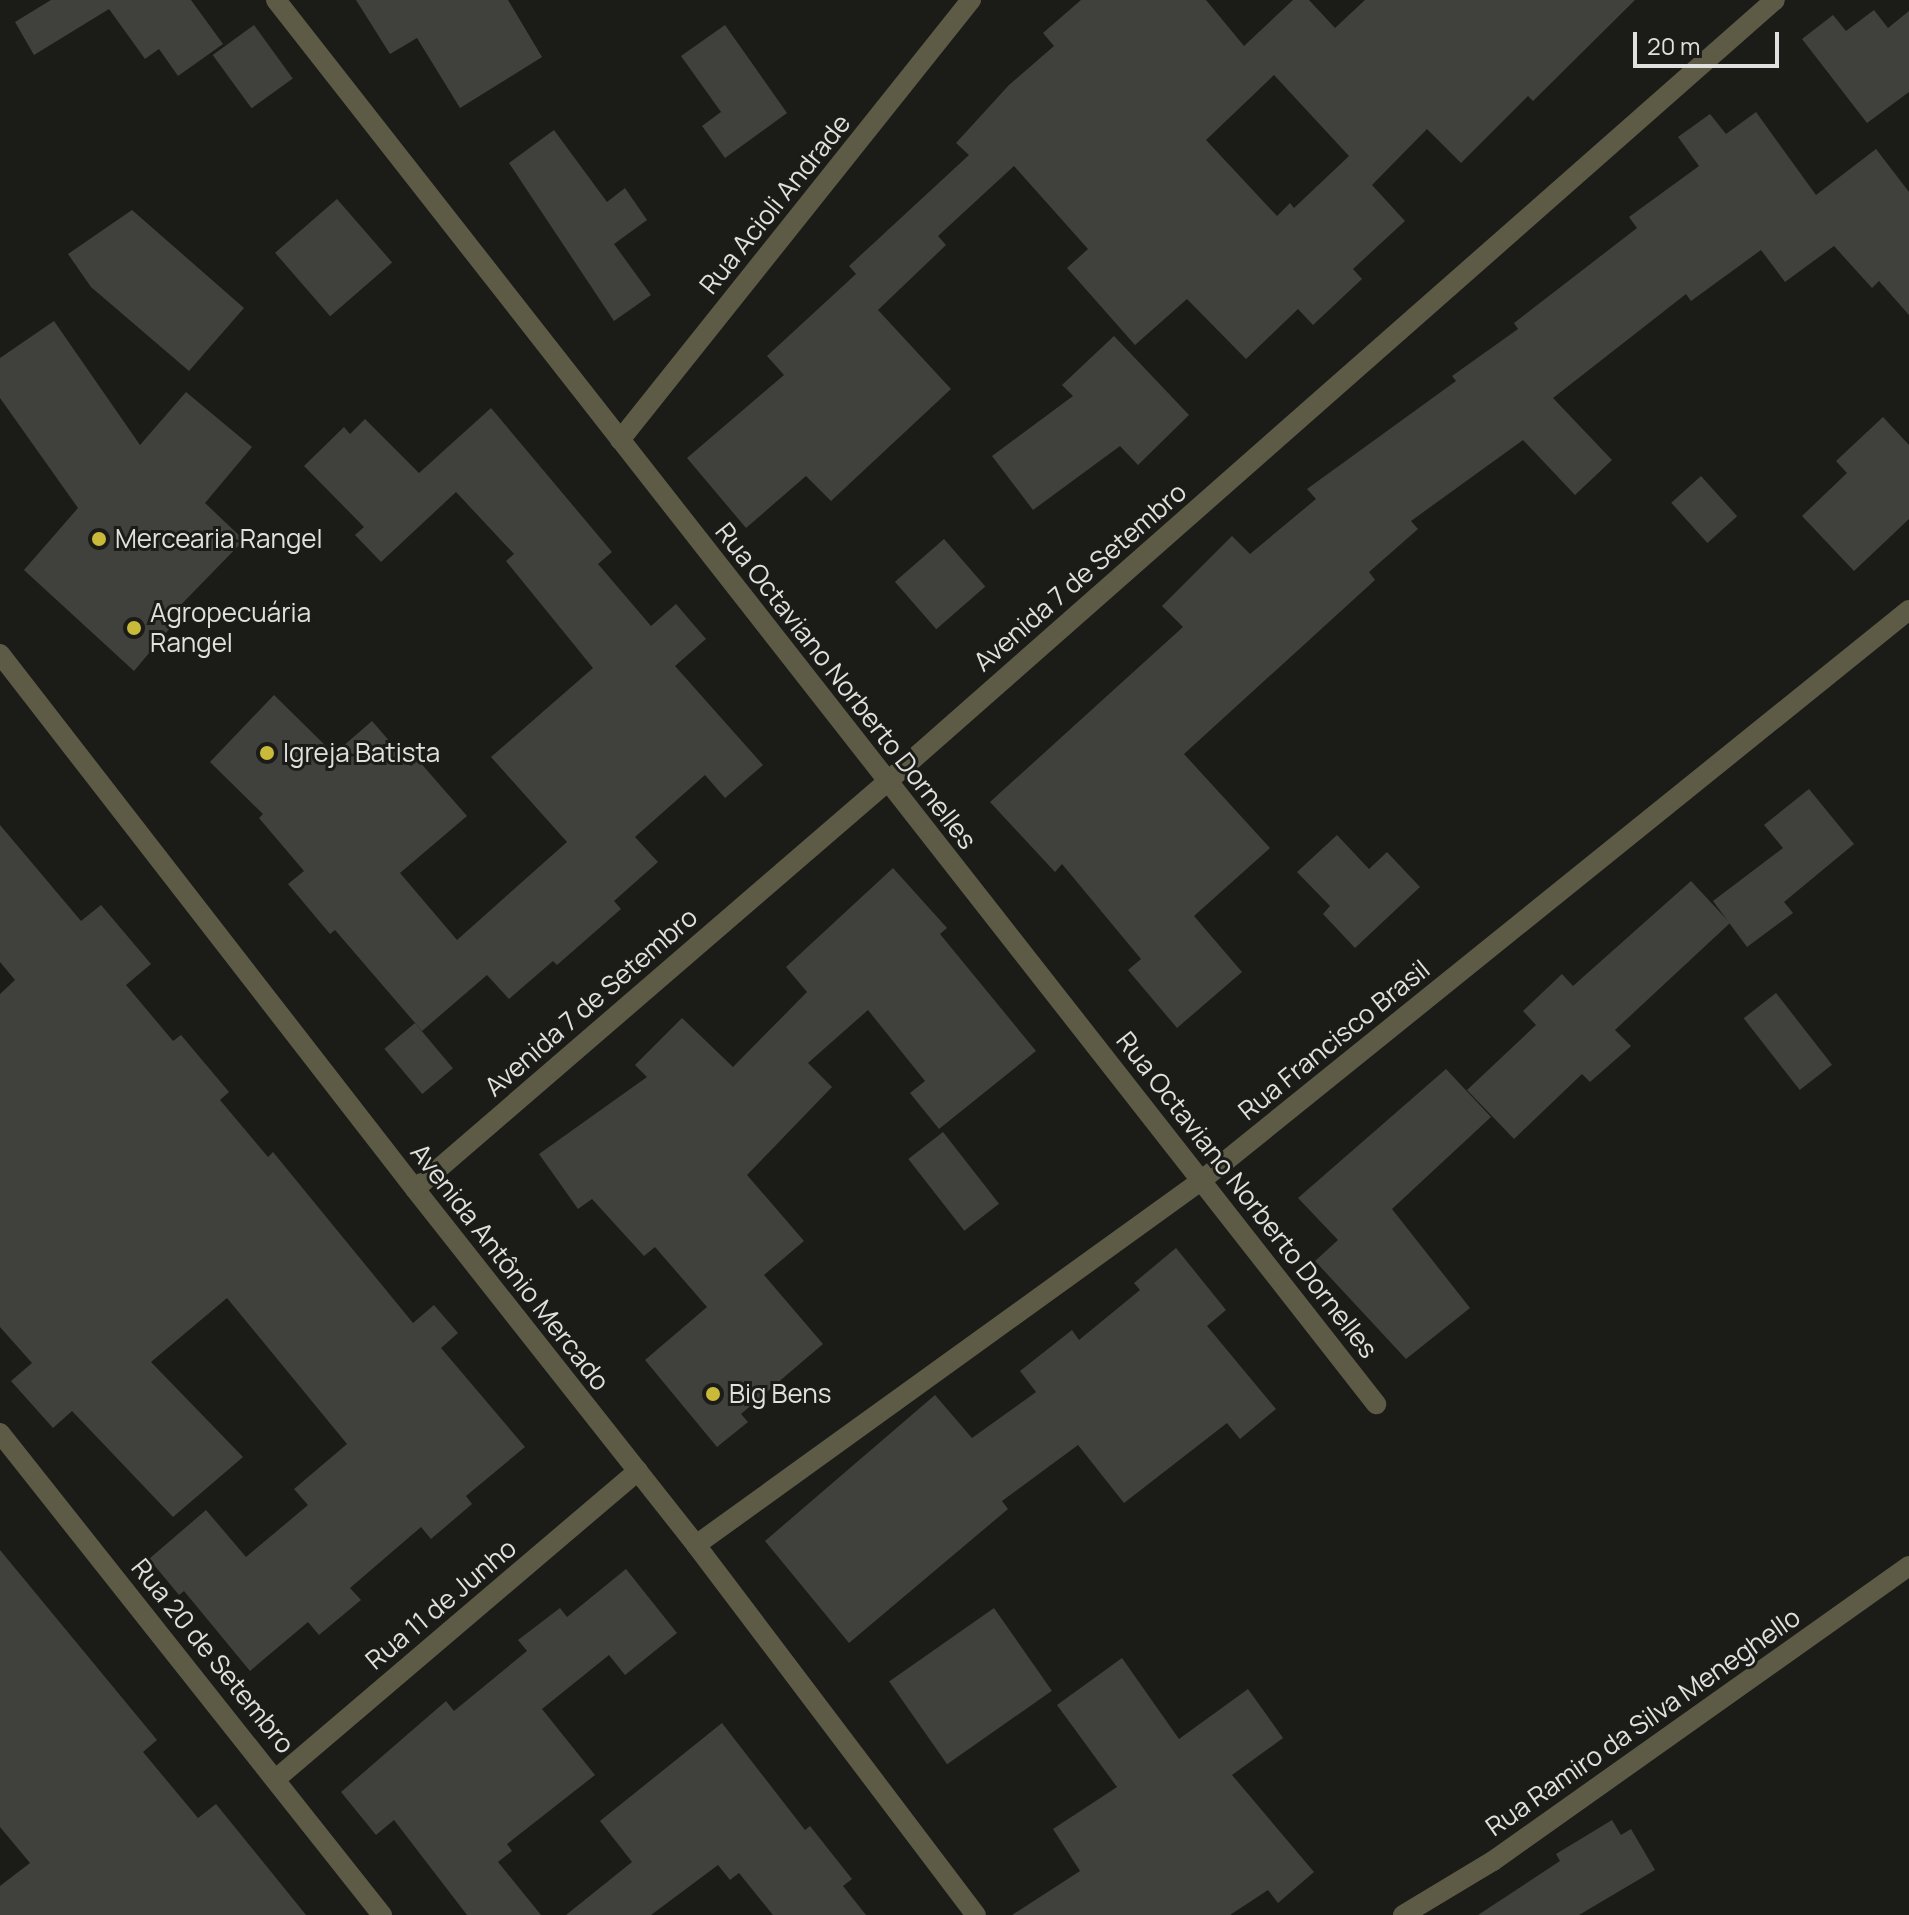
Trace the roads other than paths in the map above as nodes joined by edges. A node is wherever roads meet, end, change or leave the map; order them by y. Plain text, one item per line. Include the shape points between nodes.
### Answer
1 (276, 0) edge
2 (971, 0) edge
3 (1775, 0) edge
4 (620, 440) junction
5 (1909, 610) edge
6 (0, 654) edge
7 (887, 782) junction
8 (1202, 1180) junction
9 (415, 1189) junction
10 (1376, 1404) dead end
11 (0, 1433) edge
12 (638, 1471) junction
13 (696, 1545) junction
14 (1909, 1566) edge
15 (277, 1778) junction
16 (382, 1915) edge
17 (976, 1915) edge
18 (1403, 1915) edge

1 - 4 street, Rua Octaviano Norberto Dornelles
2 - 4 street, Rua Acioli Andrade
3 - 7 street, Avenida 7 de Setembro
4 - 7 street, Rua Octaviano Norberto Dornelles
5 - 8 street, Rua Francisco Brasil
6 - 9 street, Avenida Antônio Mercado
7 - 8 street, Rua Octaviano Norberto Dornelles
7 - 9 street, Avenida 7 de Setembro
8 - 10 street, Rua Octaviano Norberto Dornelles
8 - 13 street, Rua Francisco Brasil
9 - 12 street, Avenida Antônio Mercado
11 - 15 street, Rua 20 de Setembro
12 - 13 street, Avenida Antônio Mercado
12 - 15 street, Rua 11 de Junho
13 - 17 street, Avenida Antônio Mercado
14 - 18 street, Rua Ramiro da Silva Meneghello via 1493,1861
15 - 16 street, Rua 20 de Setembro

